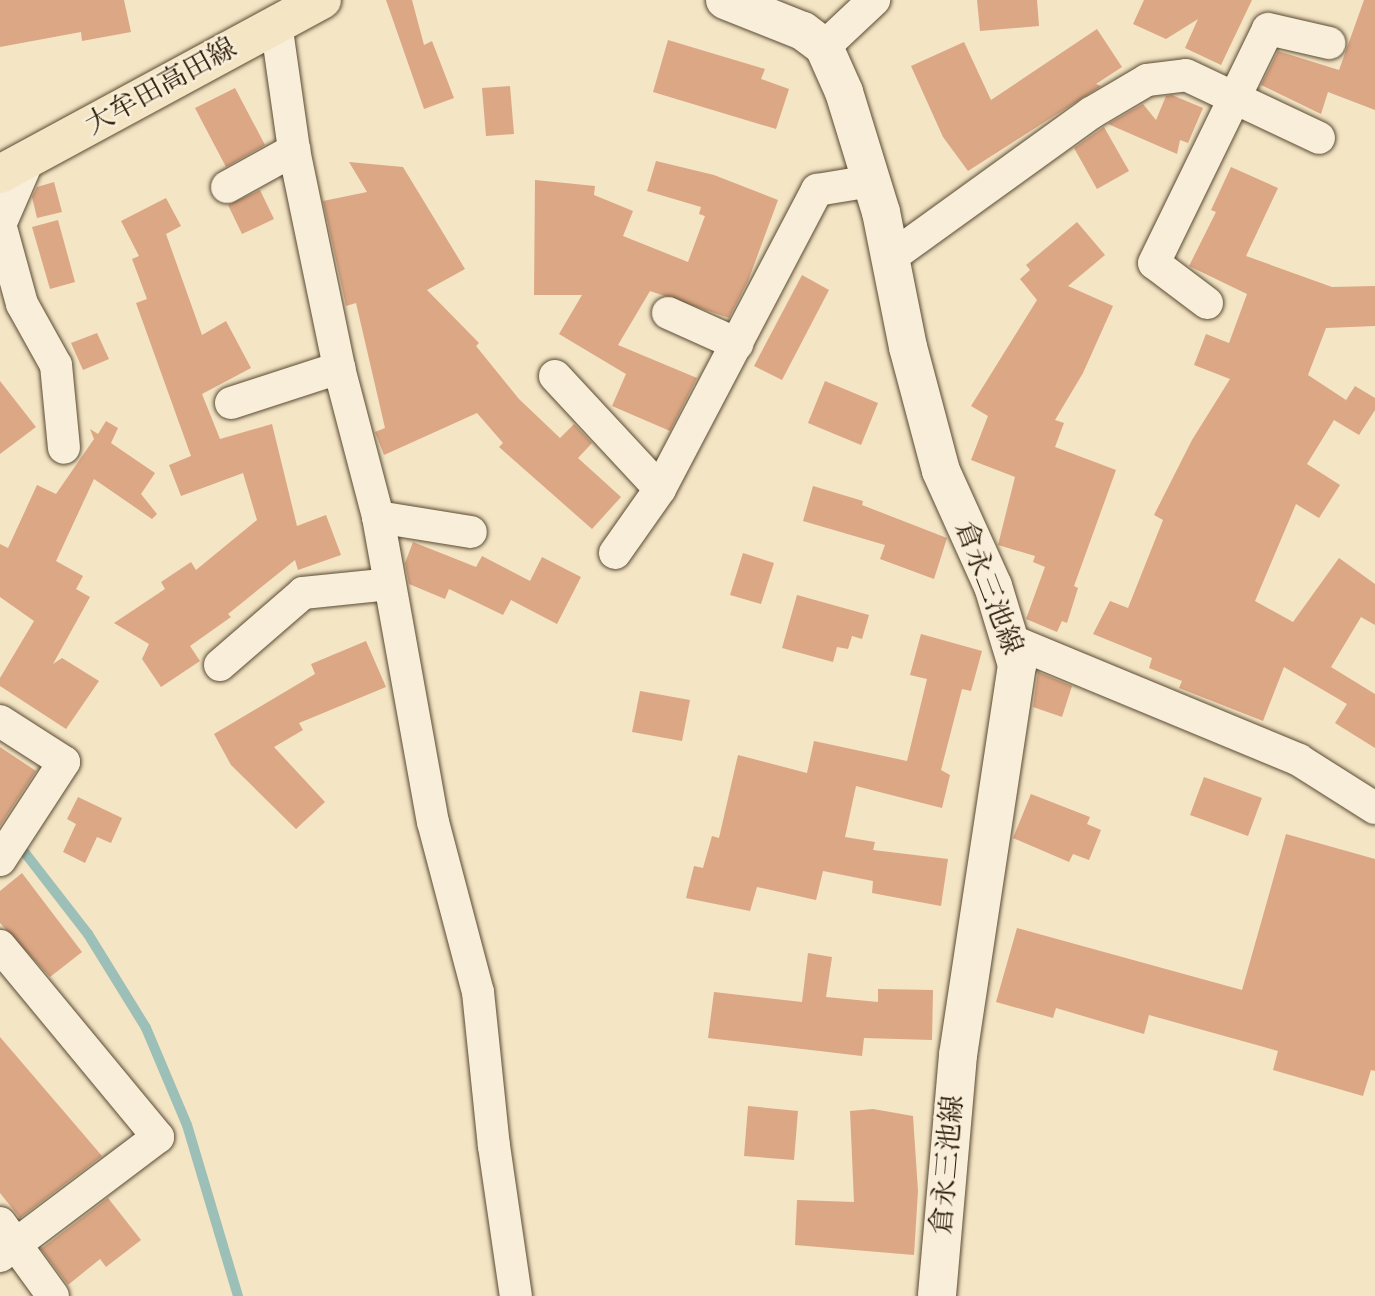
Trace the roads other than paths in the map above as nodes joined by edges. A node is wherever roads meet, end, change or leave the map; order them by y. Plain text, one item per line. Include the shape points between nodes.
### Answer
1 (322, 0) edge
2 (725, 0) edge
3 (874, 0) edge
4 (276, 23) junction
5 (1329, 43) dead end
6 (824, 47) junction
7 (1232, 97) junction
8 (1319, 138) dead end
9 (294, 150) junction
10 (15, 166) edge
11 (871, 181) junction
12 (227, 187) dead end
13 (0, 224) edge
14 (890, 258) junction
15 (1207, 303) dead end
16 (667, 313) dead end
17 (737, 344) junction
18 (339, 368) junction
19 (555, 376) dead end
20 (231, 403) dead end
21 (64, 448) dead end
22 (660, 489) junction
23 (378, 517) junction
24 (471, 532) dead end
25 (615, 553) dead end
26 (390, 583) junction
27 (1012, 640) junction
28 (220, 666) dead end
29 (0, 721) edge
30 (1375, 808) edge
31 (0, 860) edge
32 (0, 946) edge
33 (6, 1241) edge
34 (53, 1296) edge
35 (516, 1296) edge
36 (937, 1296) edge

1 - 4 main road, 大牟田高田線
2 - 6 main road via 803,30
3 - 6 street
4 - 9 street
4 - 10 main road, 大牟田高田線
5 - 7 street via 1268,29
6 - 11 main road, 倉永三池線 via 844,92
7 - 8 street
7 - 14 street via 1185,75 1147,80 1091,113
7 - 15 street via 1154,264
9 - 12 street
9 - 18 street
10 - 13 street
11 - 14 main road, 倉永三池線
11 - 17 street via 817,190
13 - 21 street via 22,304 56,365
14 - 27 main road, 倉永三池線 via 942,471
16 - 17 street
17 - 22 street
18 - 20 street
18 - 23 street
19 - 22 street
22 - 25 street
23 - 24 street
23 - 26 street
26 - 28 street via 303,593
26 - 35 street via 433,822 478,992
27 - 30 street via 1299,760
27 - 36 main road, 倉永三池線 via 1017,665 1012,724 958,1055
29 - 31 street via 64,762
32 - 33 street via 158,1137
33 - 34 street

